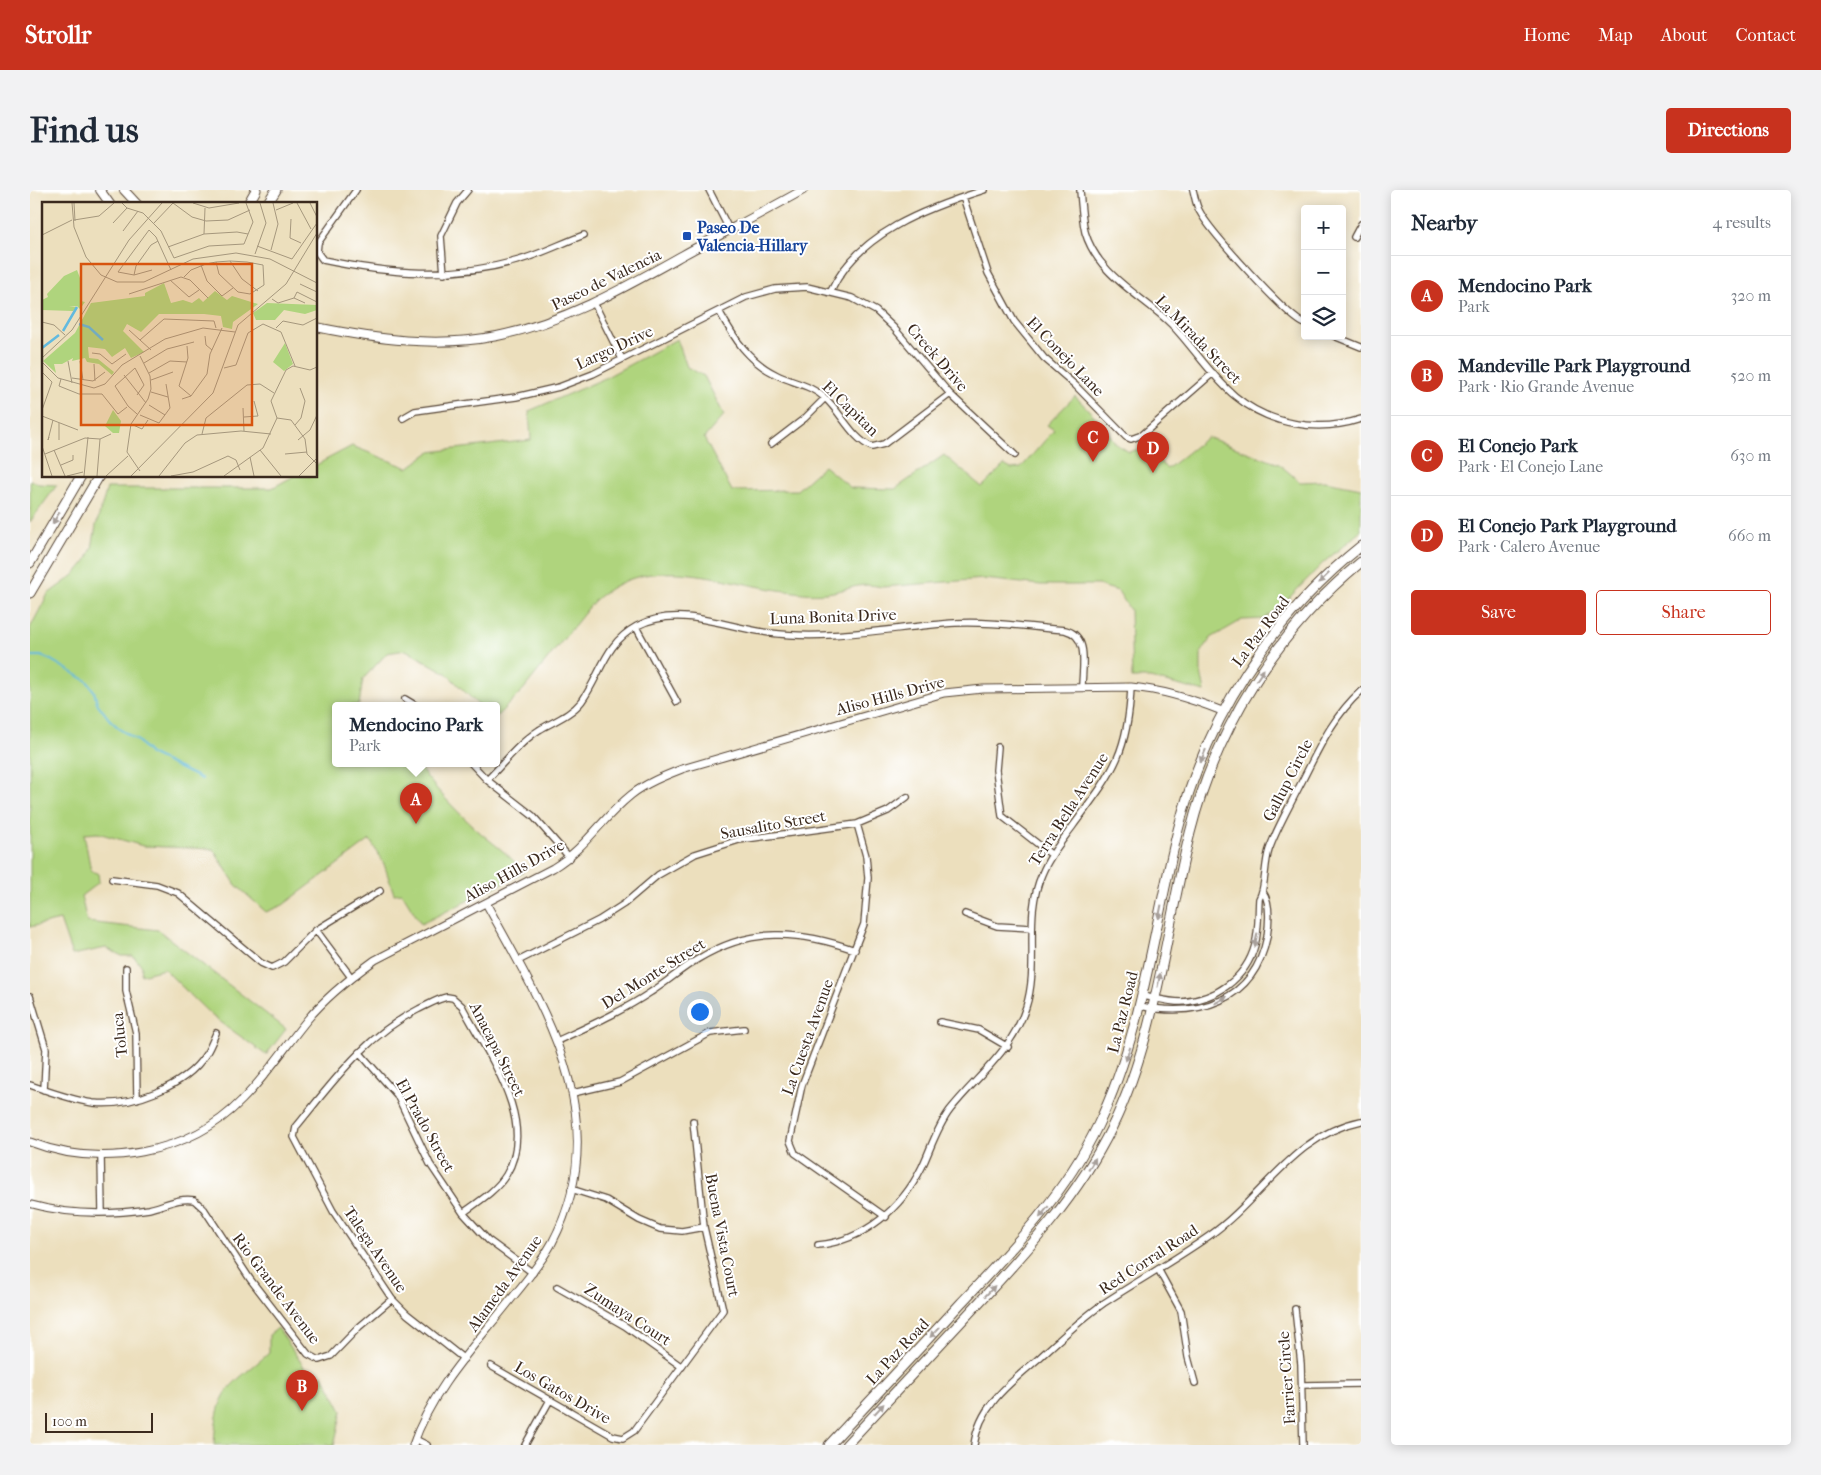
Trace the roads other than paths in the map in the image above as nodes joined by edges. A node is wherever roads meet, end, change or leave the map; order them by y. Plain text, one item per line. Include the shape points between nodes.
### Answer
1 (100, 190) edge
2 (124, 190) edge
3 (256, 190) edge
4 (276, 190) edge
5 (356, 190) edge
6 (468, 190) edge
7 (709, 190) edge
8 (803, 190) edge
9 (984, 190) edge
10 (1080, 190) edge
11 (1193, 190) edge
12 (963, 197) junction
13 (109, 202) edge
14 (135, 202) edge
15 (249, 202) edge
16 (268, 202) edge
17 (1361, 224) edge
18 (730, 230) junction
19 (584, 235) dead end
20 (1354, 237) dead end
21 (318, 243) edge
22 (318, 253) edge
23 (444, 274) junction
24 (831, 291) junction
25 (594, 303) junction
26 (719, 310) junction
27 (1301, 321) edge
28 (318, 327) edge
29 (1344, 340) edge
30 (1361, 347) edge
31 (622, 359) junction
32 (1213, 373) junction
33 (950, 394) junction
34 (825, 398) junction
35 (403, 418) dead end
36 (1361, 419) edge
37 (770, 444) dead end
38 (1015, 455) dead end
39 (80, 478) edge
40 (98, 478) edge
41 (1361, 546) edge
42 (1361, 562) edge
43 (30, 563) edge
44 (30, 593) edge
45 (636, 627) junction
46 (1131, 687) junction
47 (1082, 688) junction
48 (1361, 692) edge
49 (405, 699) dead end
50 (410, 702) edge
51 (677, 702) dead end
52 (1222, 711) junction
53 (1234, 716) junction
54 (998, 747) dead end
55 (475, 767) edge
56 (500, 767) edge
57 (500, 767) edge
58 (487, 780) junction
59 (907, 797) dead end
60 (857, 824) junction
61 (1052, 855) junction
62 (570, 858) junction
63 (112, 879) dead end
64 (380, 891) dead end
65 (1263, 892) junction
66 (486, 903) junction
67 (964, 914) dead end
68 (1031, 928) junction
69 (316, 930) junction
70 (855, 950) junction
71 (518, 961) junction
72 (126, 968) dead end
73 (351, 977) junction
74 (30, 996) edge
75 (1142, 996) junction
76 (1155, 998) junction
77 (1140, 1006) junction
78 (1153, 1009) junction
79 (940, 1022) dead end
80 (744, 1029) dead end
81 (216, 1034) dead end
82 (556, 1041) junction
83 (1008, 1047) junction
84 (359, 1052) junction
85 (30, 1085) edge
86 (44, 1090) junction
87 (573, 1093) junction
88 (136, 1099) junction
89 (693, 1121) dead end
90 (1361, 1121) edge
91 (30, 1142) edge
92 (101, 1156) junction
93 (571, 1189) junction
94 (30, 1204) edge
95 (102, 1213) junction
96 (463, 1214) junction
97 (886, 1217) junction
98 (704, 1227) junction
99 (818, 1245) dead end
100 (1158, 1269) junction
101 (533, 1273) junction
102 (557, 1287) dead end
103 (392, 1299) junction
104 (1294, 1309) dead end
105 (464, 1359) junction
106 (490, 1366) dead end
107 (682, 1367) junction
108 (1195, 1383) dead end
109 (1361, 1384) edge
110 (1302, 1385) junction
111 (550, 1400) junction
112 (623, 1438) joint
113 (414, 1442) edge
114 (427, 1445) edge
115 (525, 1445) edge
116 (829, 1445) edge
117 (846, 1445) edge
118 (974, 1445) edge
119 (1303, 1445) edge

1 - 13 main road
2 - 14 main road
3 - 15 main road
4 - 16 main road
5 - 21 street
6 - 23 street via 457,203 441,236
7 - 18 street
8 - 18 main road, Paseo de Valencia
9 - 12 street
10 - 32 street, La Mirada Street via 1086,232 1092,250 1104,268 1170,324
11 - 27 street via 1199,212 1212,230 1283,308
12 - 24 street via 882,234 862,248
12 - 32 street, El Conejo Lane via 988,273 1014,321 1044,358 1121,433 1131,439 1142,435
17 - 20 street
18 - 25 main road, Paseo de Valencia
19 - 23 street via 518,260 474,271
22 - 23 street via 323,260 360,268
24 - 26 street, Largo Drive via 807,286 775,288
24 - 33 street, Creek Drive via 876,311
25 - 28 main road, Paseo de Valencia via 523,330 438,342 368,338
25 - 31 street
26 - 31 street, Largo Drive
26 - 34 street, El Capitan via 744,352 760,366 812,388
29 - 30 street
31 - 35 street, Largo Drive via 559,387 516,397 415,411
32 - 36 street, La Mirada Street via 1235,396 1254,409 1280,420 1304,426 1326,426
33 - 34 street, El Capitan via 884,444 872,448 861,440
33 - 38 street, Creek Drive
34 - 37 street via 805,418
39 -> 43 main road
40 - 44 main road
41 -> 52 main road, La Paz Road via 1289,614
53 -> 42 main road, La Paz Road via 1288,636
45 - 47 street, Luna Bonita Drive via 652,619 671,616 691,617 772,634 847,633 957,623 1065,630 1076,634 1082,643
45 - 51 street
45 - 57 street, Luna Bonita Drive via 616,641 581,702 565,716 539,730
46 - 47 street, Aliso Hills Drive
46 - 52 street, Aliso Hills Drive via 1156,689
46 - 61 street, Terra Bella Avenue via 1127,733 1114,768
47 - 62 street, Aliso Hills Drive via 983,689 944,694 682,769 656,779 631,795
48 - 65 street, Gallup Circle via 1331,725 1272,840 1263,876
49 - 50 street
52 - 53 street, Aliso Hills Drive
52 -> 75 main road, La Paz Road via 1200,762 1178,828
76 -> 53 main road, La Paz Road via 1190,833 1203,788
54 - 61 street via 996,770 1002,816
55 - 58 street
56 - 58 street, Luna Bonita Drive
58 - 62 street via 533,816
59 - 60 street, Sausalito Street via 888,811
60 - 70 street, La Cuesta Avenue via 868,878 864,924
60 - 71 street, Sausalito Street via 739,840 695,854 658,875 624,904 598,920
61 - 68 street, Terra Bella Avenue via 1036,887
62 - 66 street, Aliso Hills Drive
63 - 69 street via 157,885 178,892 272,968 279,966
64 - 69 street
65 -> 76 street, Gallup Circle via 1259,899 1255,945 1241,973 1229,986 1198,999 1180,1002
78 -> 65 street, Gallup Circle via 1180,1011 1208,1007 1237,991 1249,978 1264,948 1268,931 1268,899
66 - 71 street, Alameda Avenue
66 - 73 street, Aliso Hills Drive via 375,960
67 - 68 street via 996,926
68 - 83 street, Terra Bella Avenue via 1031,984 1018,1027
69 - 73 street
70 - 82 street, Del Monte Street via 822,939 787,934 731,943 697,959 614,1015
70 - 97 street, La Cuesta Avenue via 802,1085 790,1141 795,1153
71 - 82 street, Alameda Avenue
72 - 88 street, Toluca via 126,991 136,1033
73 - 92 street, Aliso Hills Drive via 307,1020 241,1102 218,1120 163,1147
74 - 86 street via 46,1049
75 - 76 street, Gallup Circle
75 - 77 main road, La Paz Road
76 - 78 main road, La Paz Road
77 - 78 street, Gallup Circle
77 -> 116 main road, La Paz Road via 1111,1098 1085,1150 1057,1194 1017,1244
117 -> 78 main road, La Paz Road via 1028,1250 1067,1202 1097,1155 1121,1106
79 - 83 street via 979,1030
80 - 87 street via 710,1033 620,1082
81 - 88 street via 206,1055 191,1070 157,1092
82 - 87 street, Alameda Avenue
83 - 97 street, Terra Bella Avenue via 949,1112 910,1189
84 - 96 street, El Prado Street via 397,1095 430,1164
84 - 96 street, Anacapa Street via 404,1016 441,998 453,998 462,1006 508,1093 515,1110 518,1134 506,1175 491,1192
84 - 103 street, Talega Avenue via 294,1132 333,1211
85 - 86 street
86 - 88 street via 94,1103
87 - 93 street, Alameda Avenue via 578,1139
89 - 98 street, Buena Vista Court
90 - 100 street, Red Corral Road via 1322,1134 1302,1148 1232,1218
91 - 92 street, Aliso Hills Drive via 58,1151
92 - 95 street
93 - 98 street via 606,1200 660,1229 682,1231
93 - 101 street, Alameda Avenue via 552,1242
94 - 95 street
95 - 103 street, Rio Grande Avenue via 124,1213 194,1200 204,1209 250,1279 313,1358 319,1360 331,1356 358,1327
96 - 101 street, El Prado Street via 488,1240
97 - 99 street, Terra Bella Avenue via 837,1243
98 - 107 street, Buena Vista Court via 723,1310
100 - 108 street via 1181,1311
100 - 118 street, Red Corral Road via 1090,1314 1000,1392 984,1414
101 - 105 street, Alameda Avenue
102 - 107 street, Zumaya Court via 625,1326
103 - 105 street, Talega Avenue
104 - 110 street, Farrier Circle
105 - 113 street, Alameda Avenue via 428,1410
106 - 111 street, Los Gatos Drive
107 - 112 street, Buena Vista Court via 634,1431
109 - 110 street
110 - 119 street, Farrier Circle
111 - 112 street, Los Gatos Drive via 613,1436
111 - 115 street
113 - 114 street

